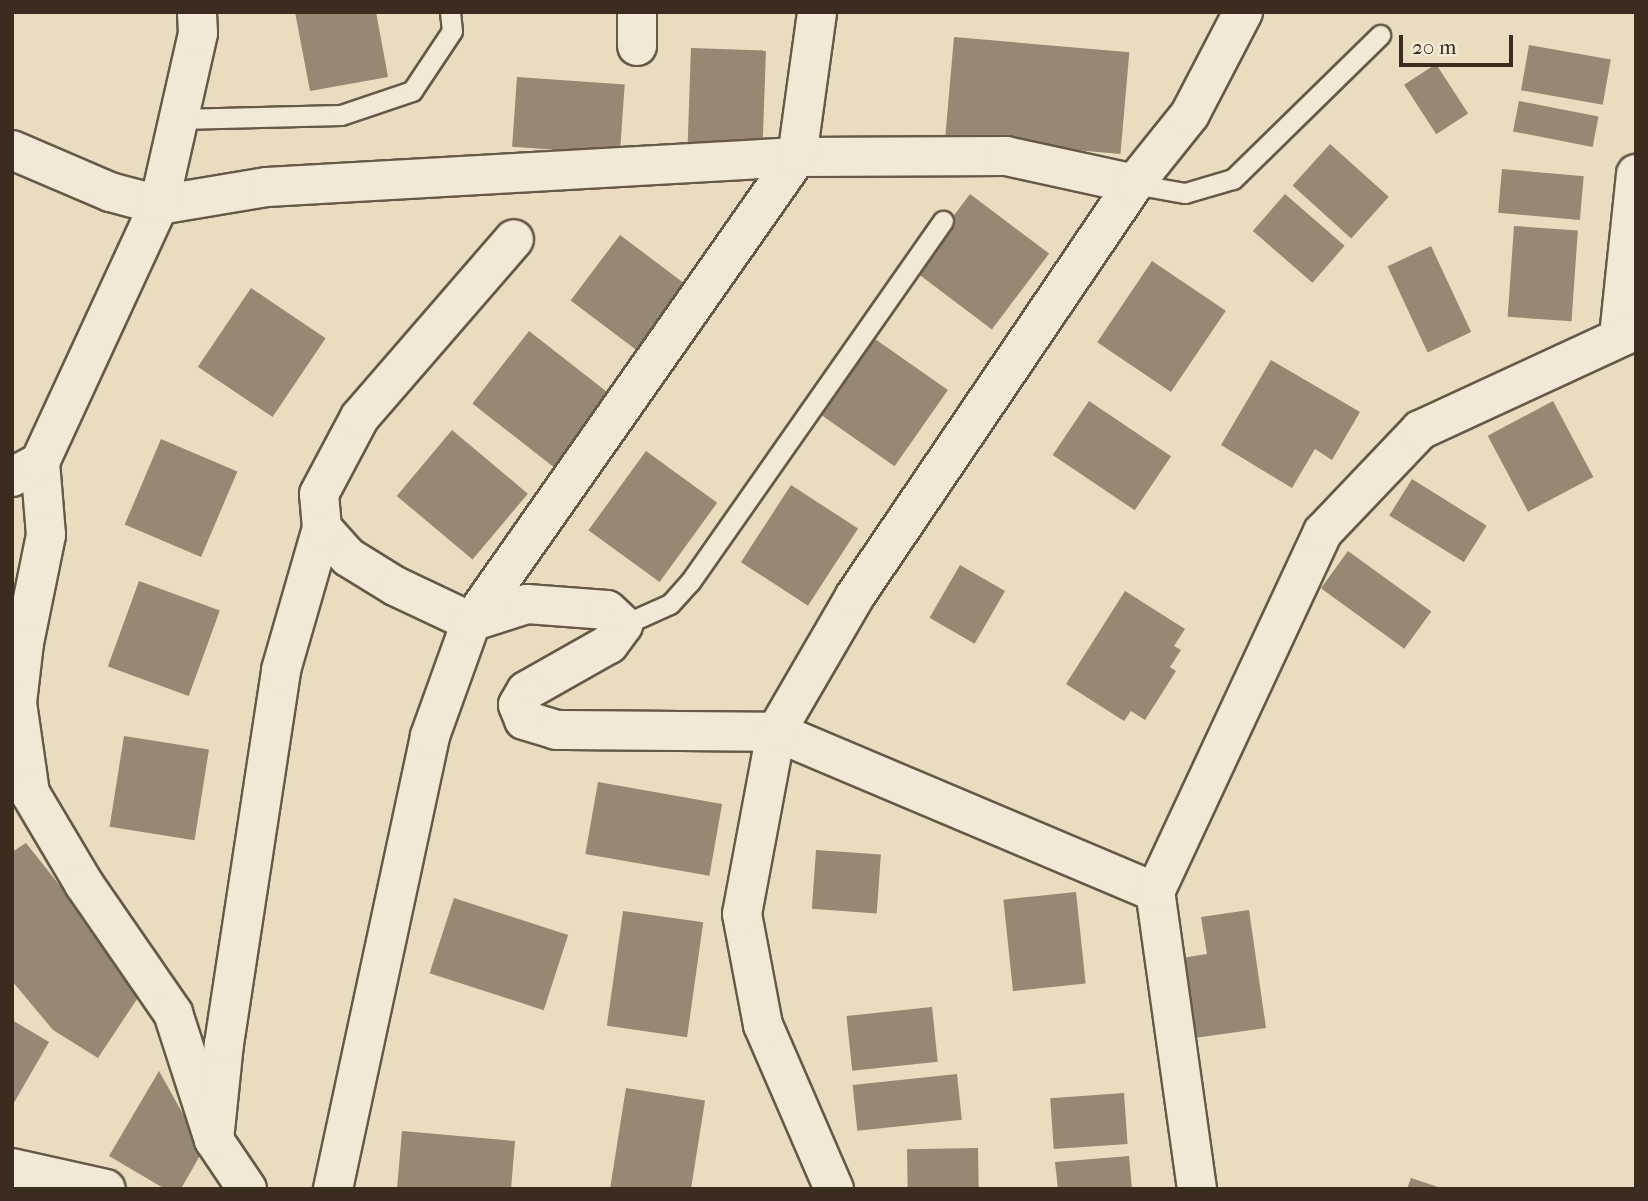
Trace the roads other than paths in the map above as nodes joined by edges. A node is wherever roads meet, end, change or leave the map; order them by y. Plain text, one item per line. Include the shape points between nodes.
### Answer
1 (197, 12) edge
2 (450, 12) edge
3 (817, 12) edge
4 (1243, 12) edge
5 (1380, 35) dead end
6 (179, 119) junction
7 (12, 150) edge
8 (797, 157) junction
9 (1636, 174) edge
10 (1134, 184) junction
11 (159, 205) junction
12 (943, 221) dead end
13 (514, 239) dead end
14 (1627, 333) edge
15 (26, 470) edge
16 (322, 528) junction
17 (471, 622) junction
18 (623, 625) junction
19 (776, 732) junction
20 (1155, 892) junction
21 (214, 1140) junction
22 (12, 1168) edge
23 (106, 1189) edge
24 (247, 1189) edge
25 (333, 1189) edge
26 (834, 1189) edge
27 (1197, 1189) edge

1 - 6 street via 198,33
2 - 6 lane via 452,31 412,91 341,115
3 - 8 street
4 - 10 street via 1190,114
5 - 10 lane via 1233,179 1185,193
6 - 11 street
7 - 11 street via 110,192
8 - 10 street via 1006,156
8 - 11 street via 267,187
8 - 17 street
9 - 14 street
10 - 19 street via 855,596
11 - 15 street
12 - 18 lane via 690,582 670,604
13 - 16 street via 360,417 319,494
14 - 20 street via 1420,430 1323,532
15 - 21 street via 46,535 24,643 18,703 30,793 84,884 173,1013
16 - 17 street via 348,557
16 - 21 street via 281,670 224,1044
17 - 18 street via 527,604 607,610
17 - 25 street via 430,736
18 - 19 street via 609,644 526,691 518,705 524,720 556,730
19 - 20 street
19 - 26 street via 742,914 764,1025
20 - 27 street
21 - 24 street
22 - 23 street

